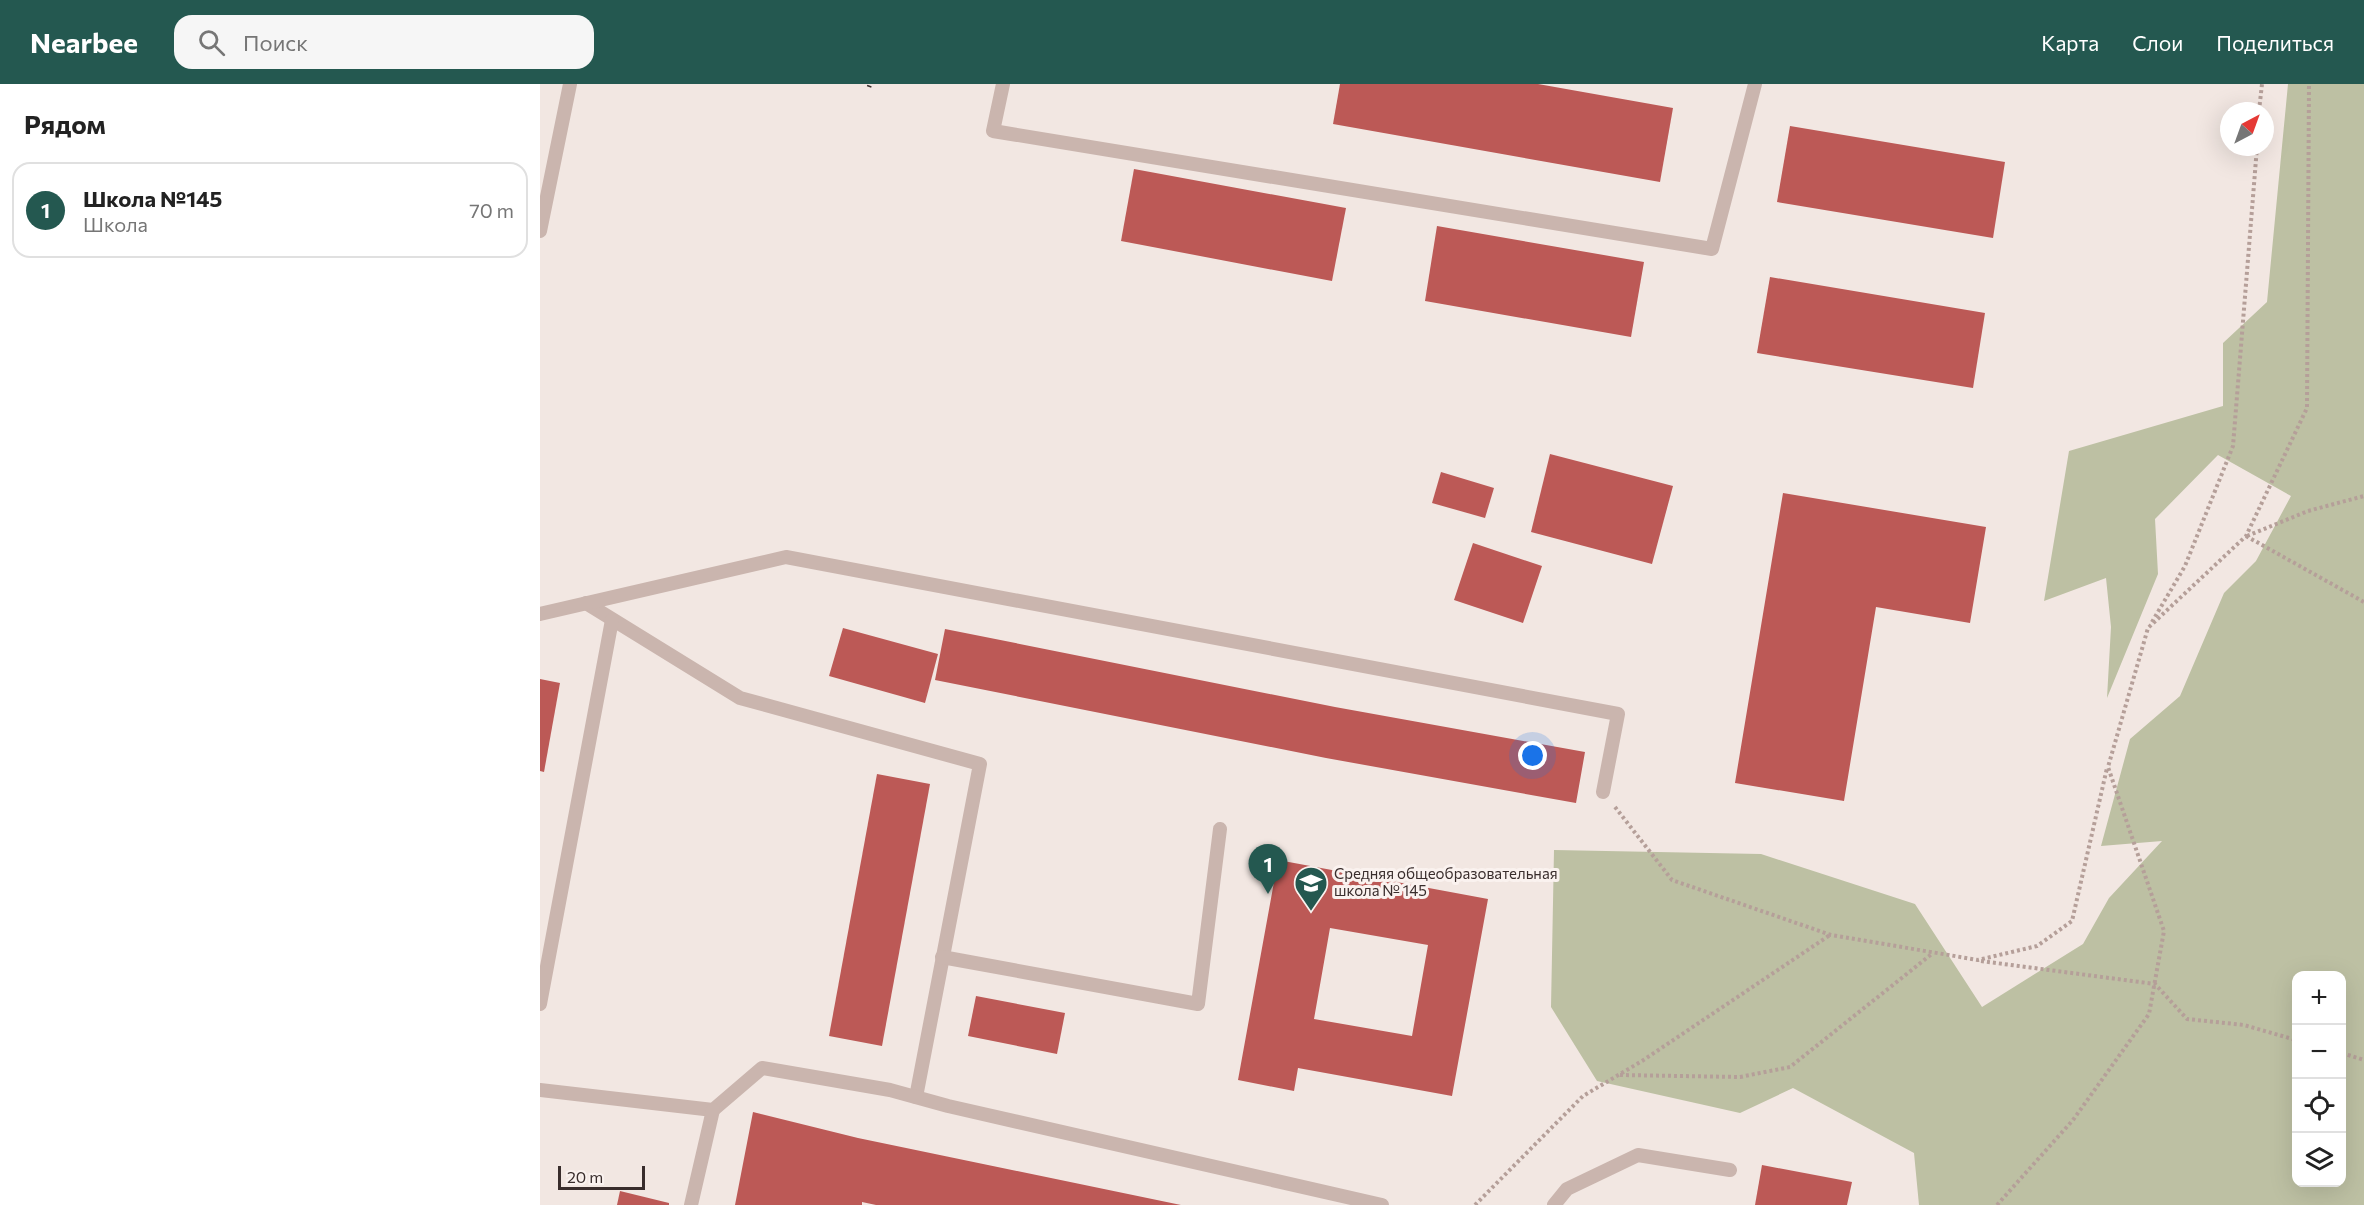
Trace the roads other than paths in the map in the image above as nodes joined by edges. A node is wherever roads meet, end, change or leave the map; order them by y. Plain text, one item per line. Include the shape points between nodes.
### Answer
1 (570, 84) edge
2 (1003, 84) edge
3 (1755, 84) edge
4 (540, 231) edge
5 (586, 603) junction
6 (540, 614) edge
7 (612, 620) junction
8 (1603, 792) road end
9 (1220, 829) dead end
10 (942, 957) junction
11 (540, 1004) edge
12 (540, 1090) edge
13 (916, 1097) junction
14 (713, 1110) junction
15 (1731, 1170) dead end
16 (691, 1205) edge
17 (1382, 1205) edge
18 (1554, 1205) edge

1 - 4 lane
2 - 3 lane via 993,131 1712,249
5 - 6 lane
5 - 7 lane
5 - 8 lane via 786,557 1618,714
7 - 10 lane via 740,698 980,764
7 - 11 lane
9 - 10 lane via 1198,1004
10 - 13 lane
12 - 14 lane
13 - 14 lane via 762,1068
13 - 17 lane
14 - 16 lane
15 - 18 lane via 1638,1155 1567,1189

